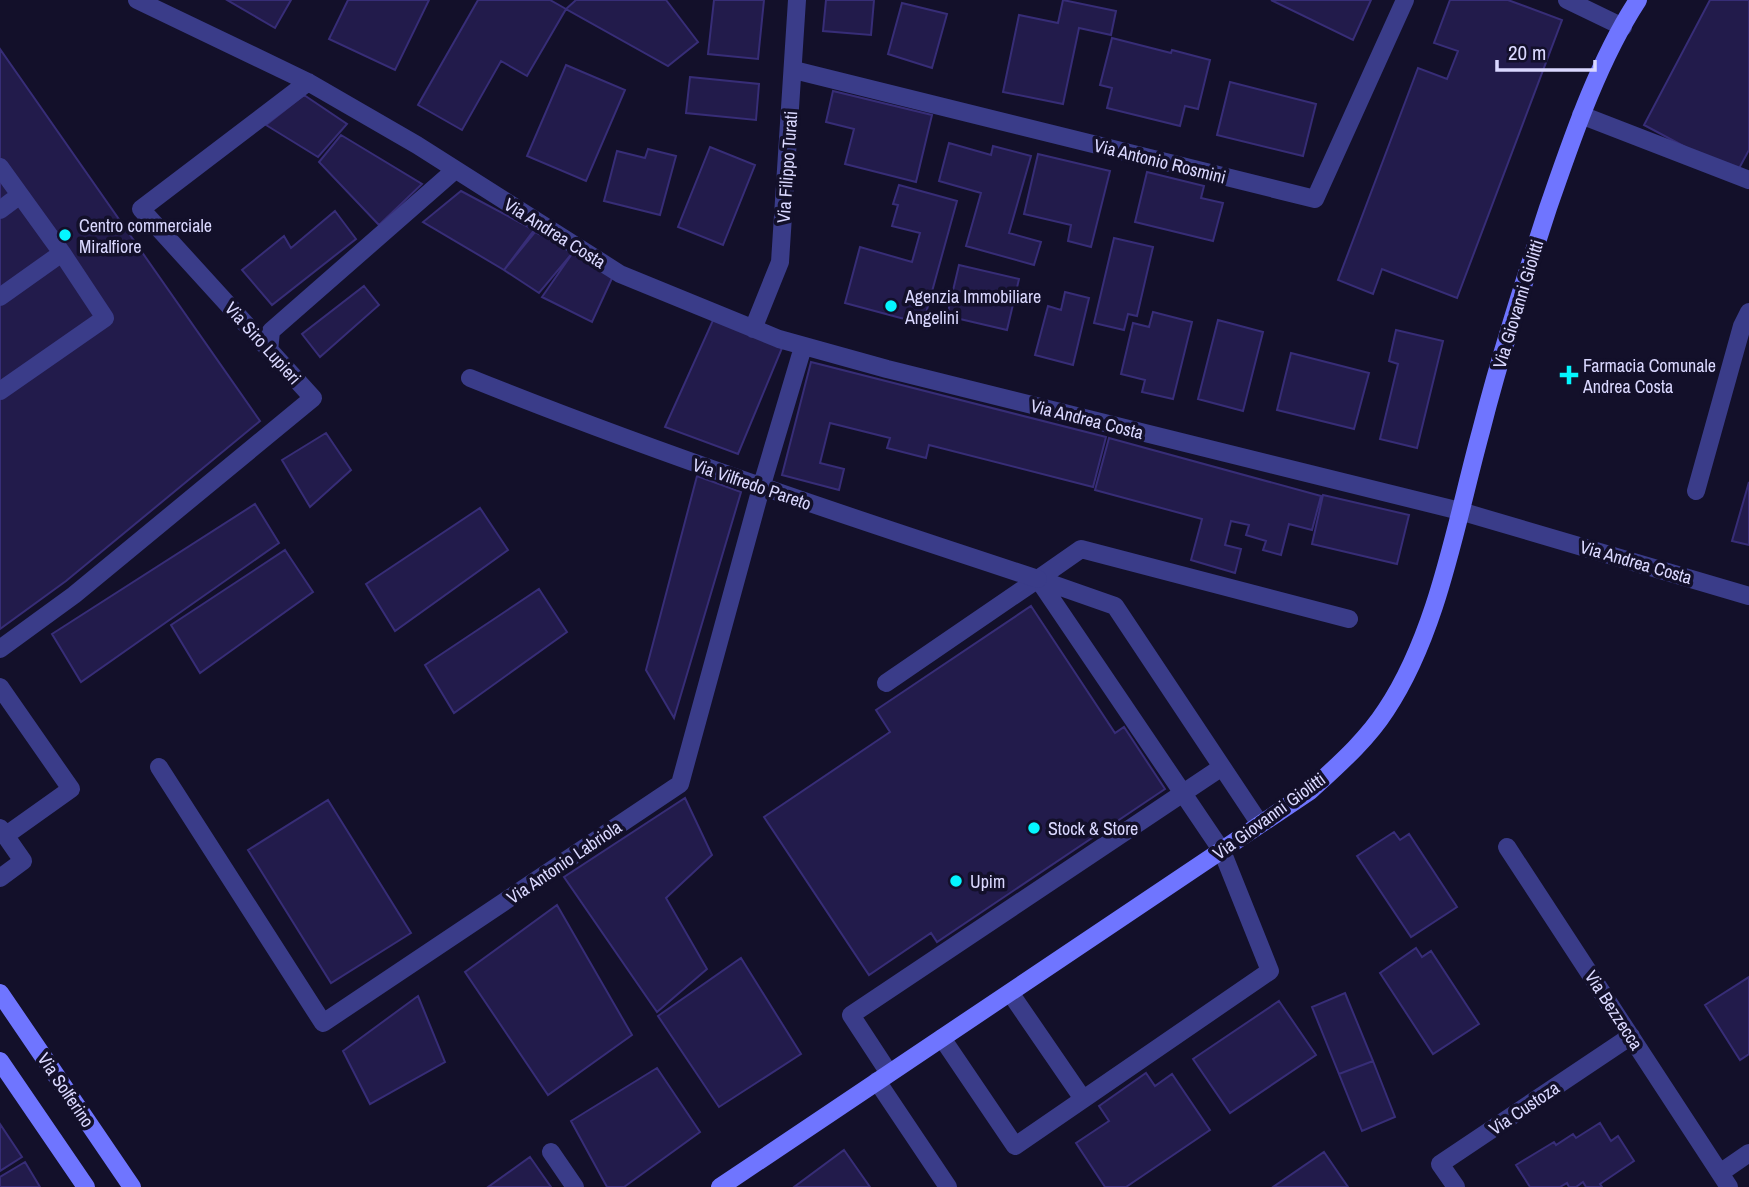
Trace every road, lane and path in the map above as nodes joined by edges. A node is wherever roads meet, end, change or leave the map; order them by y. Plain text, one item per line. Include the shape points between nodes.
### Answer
1 (137, 0) edge
2 (797, 0) edge
3 (1405, 0) edge
4 (1567, 0) edge
5 (1638, 0) edge
6 (1623, 27) junction
7 (794, 70) junction
8 (308, 82) junction
9 (1581, 115) junction
10 (0, 167) edge
11 (455, 170) junction
12 (1749, 180) edge
13 (20, 195) junction
14 (0, 210) edge
15 (62, 253) junction
16 (0, 297) edge
17 (1749, 312) edge
18 (753, 329) junction
19 (803, 347) junction
20 (269, 351) junction
21 (470, 378) dead end
22 (0, 391) edge
23 (761, 488) junction
24 (1696, 491) dead end
25 (1460, 511) junction
26 (1038, 579) junction
27 (1749, 596) edge
28 (1349, 619) dead end
29 (0, 649) edge
30 (886, 683) dead end
31 (0, 687) edge
32 (159, 766) dead end
33 (1222, 767) junction
34 (1184, 793) junction
35 (1260, 824) junction
36 (3, 832) edge
37 (1507, 847) dead end
38 (1222, 851) junction
39 (0, 878) edge
40 (0, 993) edge
41 (1011, 993) junction
42 (1631, 1036) junction
43 (942, 1038) junction
44 (0, 1060) edge
45 (883, 1077) junction
46 (1083, 1100) junction
47 (551, 1152) dead end
48 (1749, 1153) edge
49 (1724, 1180) edge
50 (86, 1187) edge
51 (132, 1187) edge
52 (575, 1187) edge
53 (720, 1187) edge
54 (948, 1187) edge
55 (1456, 1187) edge

1 - 8 street, Via Andrea Costa
2 - 7 street, Via Filippo Turati
3 - 7 street, Via Antonio Rosmini via 1315,199
4 - 6 street
5 - 6 street, Via Giovanni Giolitti
6 - 9 street, Via Giovanni Giolitti
7 - 18 street, Via Filippo Turati via 780,262
8 - 11 street, Via Andrea Costa
8 - 20 street, Via Siro Lupieri via 141,209
9 - 12 street
9 - 25 street, Via Giovanni Giolitti via 1488,402
10 - 13 street
11 - 18 street, Via Andrea Costa via 620,274
11 - 20 street via 271,331
13 - 14 street
13 - 15 street
15 - 16 street
15 - 22 street via 105,318
17 - 24 street
18 - 19 street, Via Andrea Costa
19 - 23 street, Via Antonio Labriola
19 - 25 street, Via Andrea Costa
20 - 29 street, Via Siro Lupieri via 313,398 74,595
21 - 23 street, Via Vilfredo Pareto
23 - 26 street, Via Vilfredo Pareto
23 - 32 street, Via Antonio Labriola via 680,784 323,1023
25 - 27 street, Via Andrea Costa
25 - 35 street, Via Giovanni Giolitti via 1417,657 1386,712 1350,755 1310,791
26 - 28 street via 1081,549
26 - 30 street
26 - 33 street, Via Vilfredo Pareto via 1115,606
26 - 34 street
31 - 36 street via 71,789
33 - 34 street
33 - 35 street, Via Vilfredo Pareto
34 - 38 street
34 - 45 street via 851,1015
35 - 38 street, Via Giovanni Giolitti
36 - 39 street via 23,861
37 - 42 street, Via Bezzecca
38 - 41 street, Via Giovanni Giolitti
38 - 46 street via 1270,971
40 - 51 street, Via Solferino
41 - 43 street, Via Giovanni Giolitti
41 - 46 street
42 - 49 street, Via Bezzecca
42 - 55 street, Via Custoza via 1440,1164
43 - 45 street, Via Giovanni Giolitti
43 - 46 street via 1015,1146
44 - 50 street
45 - 53 street, Via Giovanni Giolitti
45 - 54 street
47 - 52 street
48 - 49 street

